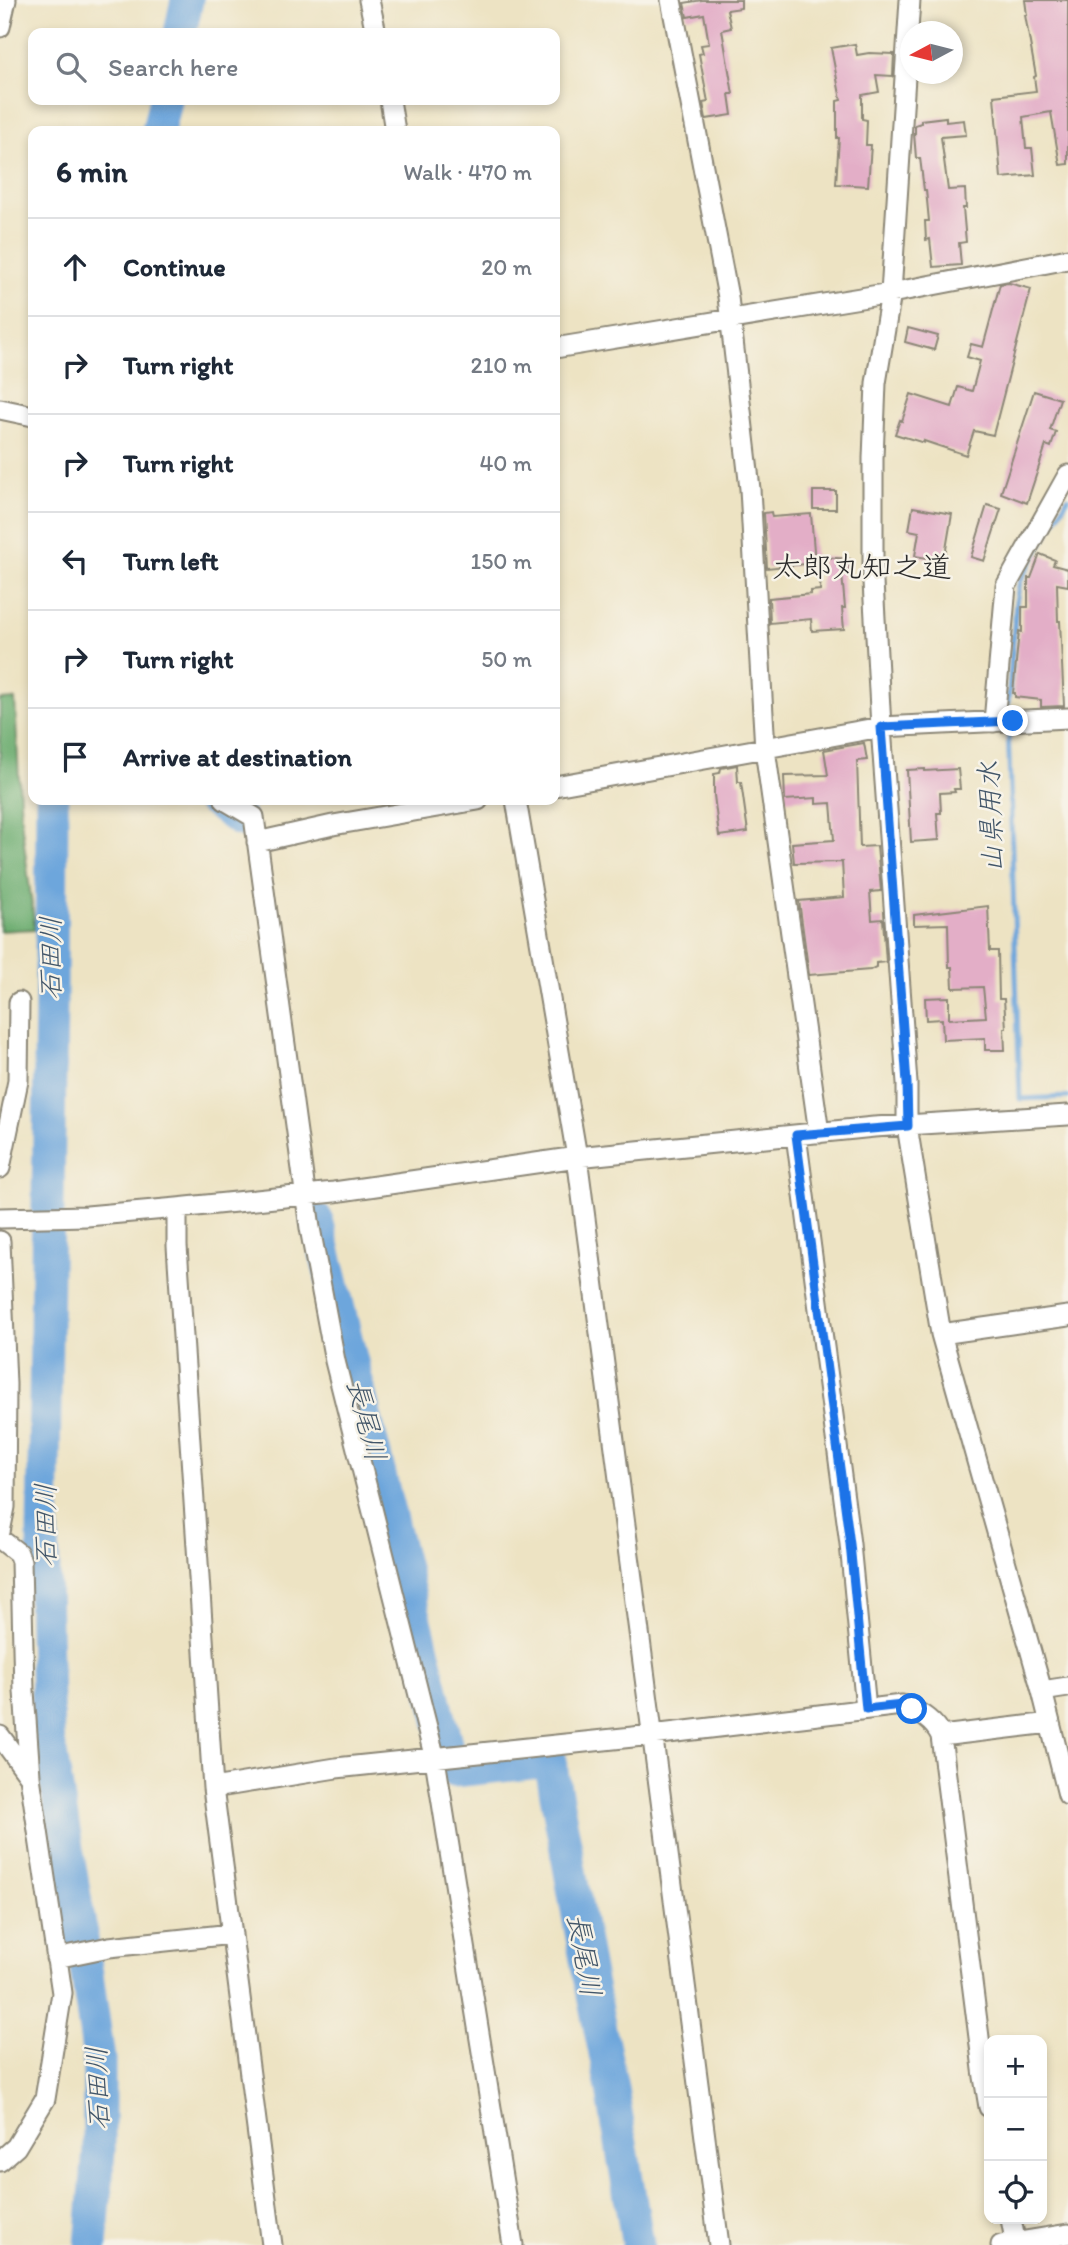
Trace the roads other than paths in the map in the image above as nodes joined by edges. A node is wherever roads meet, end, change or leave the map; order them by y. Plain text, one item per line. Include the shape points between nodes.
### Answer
1 (6, 0) edge
2 (369, 0) edge
3 (671, 0) edge
4 (910, 0) edge
5 (0, 27) edge
6 (375, 28) edge
7 (391, 105) edge
8 (395, 126) edge
9 (1068, 259) edge
10 (891, 293) junction
11 (730, 318) junction
12 (560, 347) edge
13 (0, 409) edge
14 (28, 415) edge
15 (1068, 475) edge
16 (1068, 718) edge
17 (1003, 721) junction
18 (881, 727) junction
19 (765, 749) junction
20 (560, 785) edge
21 (234, 805) edge
22 (449, 805) edge
23 (517, 805) edge
24 (257, 842) junction
25 (19, 1002) dead end
26 (1068, 1115) edge
27 (908, 1126) junction
28 (819, 1133) junction
29 (796, 1135) junction
30 (577, 1157) junction
31 (0, 1168) edge
32 (305, 1196) junction
33 (177, 1208) junction
34 (8, 1217) edge
35 (0, 1241) edge
36 (1068, 1316) edge
37 (941, 1334) junction
38 (0, 1532) edge
39 (0, 1539) edge
40 (1068, 1687) edge
41 (1042, 1691) junction
42 (866, 1709) junction
43 (1050, 1723) junction
44 (652, 1735) junction
45 (0, 1736) edge
46 (941, 1736) junction
47 (435, 1759) junction
48 (30, 1777) junction
49 (213, 1788) junction
50 (1068, 1796) edge
51 (232, 1934) junction
52 (57, 1958) junction
53 (988, 2098) edge
54 (0, 2161) edge
55 (1010, 2224) edge
56 (1068, 2234) edge
57 (1010, 2244) edge
58 (272, 2245) edge
59 (513, 2245) edge
60 (719, 2245) edge

1 - 5 street
2 - 6 street
3 - 11 street
4 - 10 street
7 - 8 street
9 - 10 street
10 - 11 street
10 - 18 street via 876,383 873,458 873,582
11 - 12 street
11 - 19 street via 750,489
13 - 14 street
15 - 17 street via 1006,586
16 - 17 street
17 - 18 street
18 - 19 street
18 - 27 street
19 - 20 street
19 - 28 street
21 - 24 street via 254,817
22 - 24 street
23 - 30 street
24 - 32 street
25 - 31 street via 18,1081
26 - 27 street
27 - 28 street
27 - 37 street
28 - 29 street
29 - 30 street
29 - 42 street via 850,1544
30 - 32 street
30 - 44 street
32 - 33 street
32 - 47 street via 335,1361
33 - 34 street
33 - 49 street
35 - 38 street via 6,1384 5,1507
36 - 37 street
37 - 41 street
39 - 48 street via 21,1560
40 - 41 street
41 - 43 street
42 - 44 street
42 - 46 street via 902,1705 931,1722
43 - 46 street
43 - 50 street
44 - 47 street
44 - 60 street
45 - 48 street
46 - 53 street
47 - 49 street via 336,1768
47 - 59 street
48 - 52 street
49 - 51 street
51 - 52 street via 109,1947
51 - 58 street
52 - 54 street via 62,1993 44,2099 16,2147
55 - 57 street
56 - 57 street

